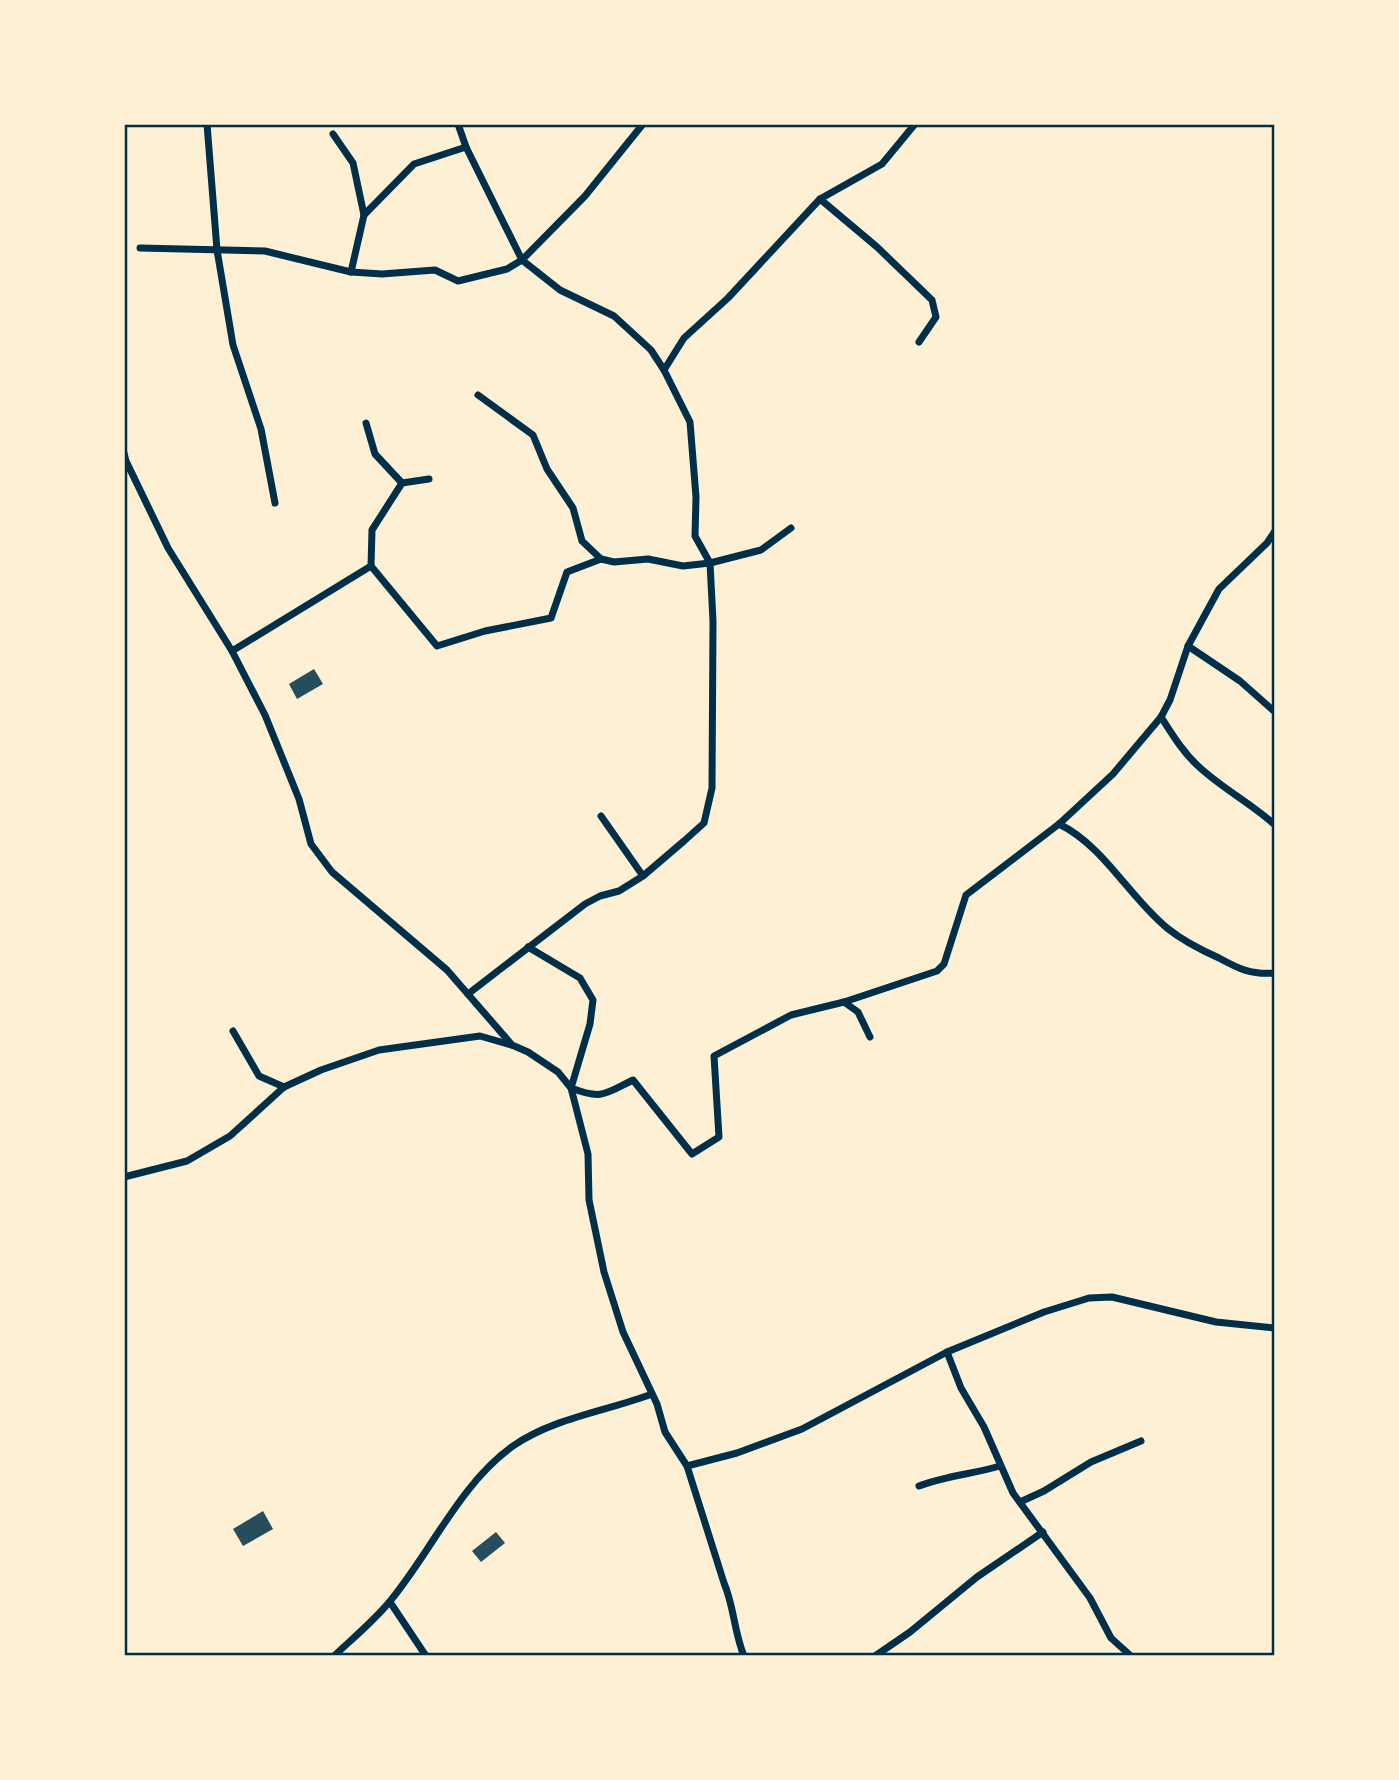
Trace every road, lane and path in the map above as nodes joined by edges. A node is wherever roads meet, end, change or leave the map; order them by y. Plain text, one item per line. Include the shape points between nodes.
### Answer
1 (207, 124) edge
2 (458, 124) edge
3 (643, 124) edge
4 (915, 124) edge
5 (332, 135) dead end
6 (466, 147) junction
7 (820, 199) junction
8 (364, 215) junction
9 (140, 248) dead end
10 (216, 250) junction
11 (522, 260) junction
12 (351, 272) junction
13 (919, 342) dead end
14 (664, 370) junction
15 (478, 395) dead end
16 (366, 423) dead end
17 (124, 453) edge
18 (429, 479) dead end
19 (402, 483) junction
20 (275, 503) dead end
21 (791, 528) dead end
22 (1275, 531) edge
23 (601, 559) junction
24 (710, 563) junction
25 (371, 566) junction
26 (1188, 646) junction
27 (232, 651) junction
28 (1275, 712) edge
29 (1161, 717) junction
30 (601, 816) dead end
31 (1059, 824) junction
32 (1275, 825) edge
33 (643, 876) junction
34 (528, 947) junction
35 (1275, 973) edge
36 (468, 993) junction
37 (844, 1002) junction
38 (233, 1031) dead end
39 (870, 1037) dead end
40 (512, 1045) junction
41 (284, 1087) junction
42 (571, 1088) junction
43 (124, 1177) edge
44 (1275, 1328) edge
45 (947, 1352) junction
46 (652, 1394) junction
47 (1141, 1441) dead end
48 (1000, 1465) junction
49 (687, 1466) junction
50 (919, 1486) dead end
51 (1020, 1502) junction
52 (1043, 1532) junction
53 (390, 1602) junction
54 (334, 1656) edge
55 (426, 1656) edge
56 (744, 1656) edge
57 (875, 1656) edge
58 (1131, 1656) edge

1 - 10 street
2 - 6 street
3 - 11 street via 585,196
4 - 7 street via 882,164
5 - 8 street via 353,163
6 - 8 street via 414,164
6 - 11 street
7 - 13 street via 932,300 936,317
7 - 14 street via 684,338
8 - 12 street
9 - 10 street
10 - 12 street via 265,251
10 - 20 street via 233,345 261,429
11 - 12 street via 507,269 458,281 435,270
11 - 14 street via 560,290 614,316 651,350
14 - 24 street via 690,422 695,536
15 - 23 street via 533,435 547,469 573,508 582,541
16 - 19 street via 376,454
17 - 27 street via 168,548
18 - 19 street
19 - 25 street via 372,530
21 - 24 street via 761,550
22 - 26 street via 1219,589
23 - 24 street via 648,559 683,566
23 - 25 street via 567,572 551,618 437,646
24 - 33 street via 712,788 704,823
25 - 27 street
26 - 28 street via 1240,681
26 - 29 street
27 - 36 street via 265,715 299,799 311,844 332,872 428,952
29 - 31 street via 1113,774
29 - 32 street via 1198,766
30 - 33 street
31 - 35 street via 1076,832 1147,909 1189,944 1247,973
31 - 37 street via 966,895 944,964 937,971
33 - 34 street via 585,904
34 - 36 street
34 - 42 street via 580,978 593,1000
36 - 40 street
37 - 39 street via 858,1012
37 - 42 street via 791,1015 714,1056 719,1137 692,1154 633,1080 600,1096
38 - 41 street via 259,1076
40 - 41 street via 480,1036 379,1050
40 - 42 street via 558,1072
41 - 43 street via 230,1136 187,1161
42 - 46 street via 588,1154 589,1200 604,1272 623,1332
44 - 45 street via 1216,1322 1112,1297 1089,1298
45 - 48 street
45 - 49 street via 802,1429
46 - 49 street via 665,1432
46 - 53 street via 580,1415 514,1446 477,1476
47 - 51 street via 1091,1462
48 - 50 street
48 - 51 street
49 - 56 street via 732,1600 736,1636
51 - 52 street
52 - 57 street
52 - 58 street via 1090,1598 1111,1638
53 - 54 street
53 - 55 street

